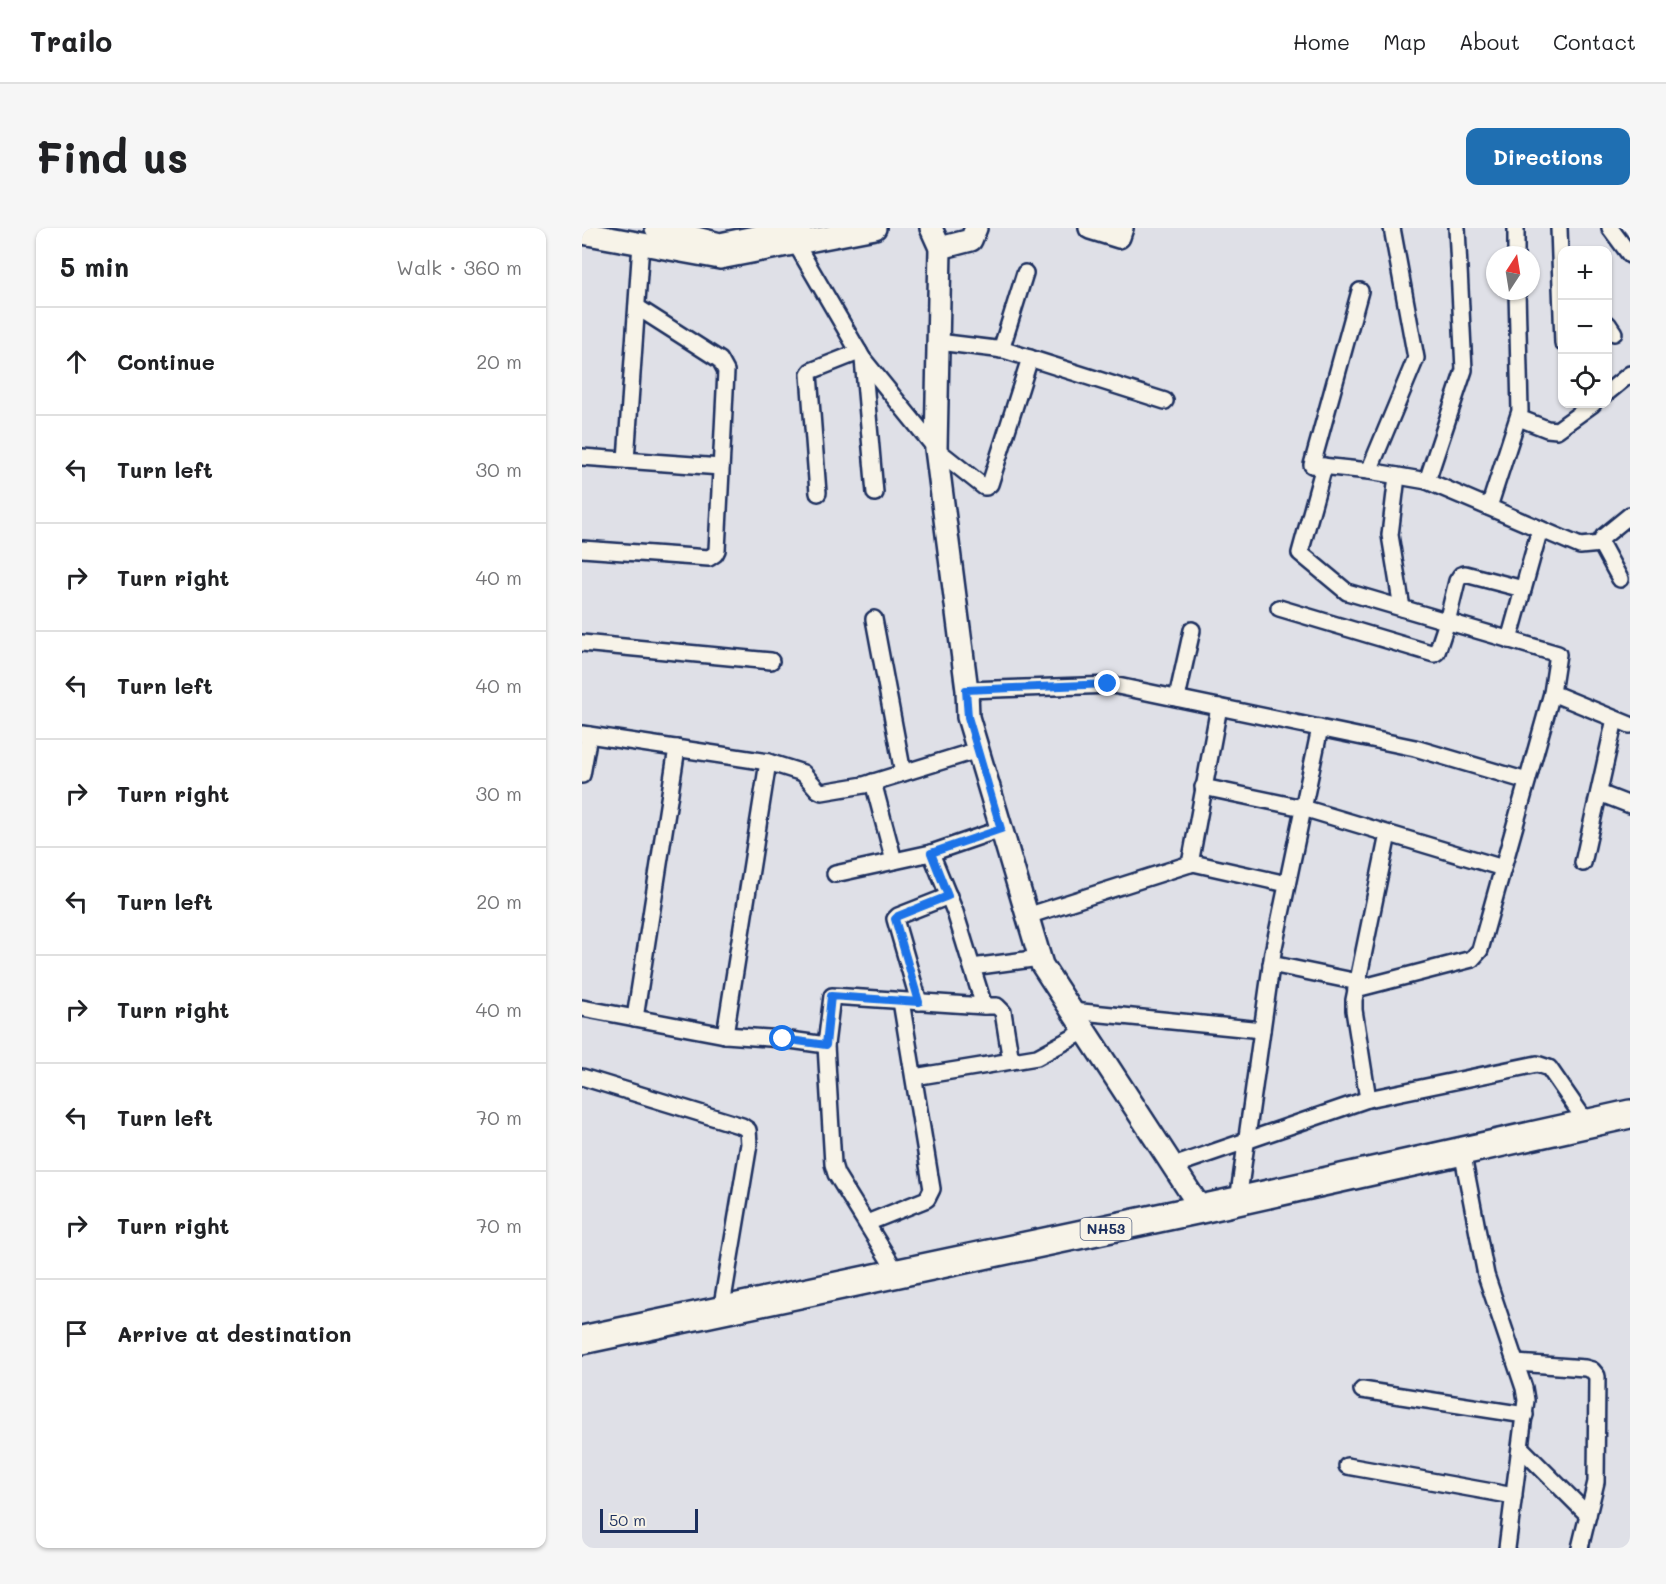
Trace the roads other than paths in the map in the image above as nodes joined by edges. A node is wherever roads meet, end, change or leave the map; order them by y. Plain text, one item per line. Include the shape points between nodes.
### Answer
1 (874, 228) edge
2 (931, 228) edge
3 (976, 228) edge
4 (1090, 228) edge
5 (1122, 228) edge
6 (1392, 228) edge
7 (1457, 228) edge
8 (1516, 228) edge
9 (1559, 228) edge
10 (1610, 228) edge
11 (795, 232) edge
12 (582, 233) edge
13 (622, 234) edge
14 (666, 236) edge
15 (641, 244) junction
16 (730, 246) edge
17 (1516, 246) edge
18 (1560, 246) edge
19 (940, 248) junction
20 (1630, 255) edge
21 (1025, 273) dead end
22 (1360, 291) dead end
23 (1517, 300) edge
24 (637, 307) junction
25 (938, 342) junction
26 (1001, 350) junction
27 (861, 356) junction
28 (1030, 358) junction
29 (1630, 374) edge
30 (1612, 389) edge
31 (1165, 401) dead end
32 (1587, 408) edge
33 (1519, 418) junction
34 (936, 449) junction
35 (582, 458) edge
36 (627, 460) junction
37 (1324, 466) junction
38 (722, 467) junction
39 (1369, 471) junction
40 (1396, 476) junction
41 (1427, 481) junction
42 (818, 493) dead end
43 (875, 493) dead end
44 (1489, 507) junction
45 (1630, 515) edge
46 (1540, 529) junction
47 (1601, 544) junction
48 (582, 549) edge
49 (1620, 579) dead end
50 (1524, 589) junction
51 (1279, 608) dead end
52 (1402, 608) junction
53 (874, 619) dead end
54 (1447, 622) junction
55 (1192, 630) dead end
56 (1509, 640) junction
57 (582, 643) edge
58 (771, 661) dead end
59 (966, 690) junction
60 (1552, 693) junction
61 (1177, 698) junction
62 (1219, 707) junction
63 (1615, 719) junction
64 (1630, 725) edge
65 (1320, 728) junction
66 (586, 734) edge
67 (676, 748) junction
68 (978, 750) junction
69 (768, 762) junction
70 (903, 773) junction
71 (582, 775) edge
72 (1527, 781) junction
73 (873, 782) junction
74 (1203, 787) junction
75 (1599, 793) junction
76 (1630, 805) edge
77 (1303, 808) junction
78 (1001, 829) junction
79 (1388, 834) junction
80 (931, 853) junction
81 (894, 861) junction
82 (1583, 863) dead end
83 (1190, 864) junction
84 (1503, 868) junction
85 (835, 874) dead end
86 (1287, 884) junction
87 (948, 896) junction
88 (1027, 916) junction
89 (1040, 958) junction
90 (1271, 964) junction
91 (972, 967) junction
92 (1357, 985) junction
93 (901, 1001) junction
94 (919, 1002) junction
95 (984, 1005) junction
96 (582, 1008) edge
97 (1072, 1011) junction
98 (636, 1018) junction
99 (1262, 1030) junction
100 (1085, 1031) junction
101 (725, 1035) junction
102 (819, 1045) junction
103 (1011, 1061) junction
104 (582, 1077) edge
105 (914, 1077) junction
106 (1368, 1100) junction
107 (1630, 1114) edge
108 (1587, 1123) junction
109 (1246, 1142) junction
110 (1462, 1151) junction
111 (1173, 1166) junction
112 (1238, 1201) junction
113 (1201, 1209) junction
114 (867, 1223) junction
115 (897, 1273) junction
116 (721, 1311) junction
117 (582, 1340) edge
118 (1516, 1363) junction
119 (1362, 1390) dead end
120 (1525, 1415) junction
121 (1521, 1448) junction
122 (1347, 1466) dead end
123 (1514, 1496) junction
124 (1588, 1515) junction
125 (1507, 1548) edge
126 (1580, 1548) edge

1 - 11 street
2 - 19 street
3 - 19 street via 971,240
4 - 5 street via 1119,237
6 - 39 street via 1416,358
7 - 41 street via 1464,370
8 - 17 street
9 - 18 street
10 - 20 street
11 - 16 street
11 - 27 street
12 - 13 street
13 - 15 street
14 - 15 street
14 - 16 street
15 - 24 street
19 - 25 street
21 - 26 street
22 - 37 street via 1312,465
23 - 33 street
24 - 36 street
24 - 38 street via 723,365 726,371
25 - 26 street
25 - 34 street
26 - 28 street
27 - 34 street
27 - 42 street via 809,374
27 - 43 street
28 - 31 street
28 - 34 street via 989,486 984,487
29 - 30 street
32 - 33 street via 1557,430
33 - 44 street
34 - 59 street
35 - 36 street
36 - 38 street
37 - 39 street
37 - 52 street via 1300,553 1347,592
38 - 48 street via 717,550 709,558
39 - 40 street
40 - 41 street
40 - 52 street via 1390,535
41 - 44 street
44 - 46 street
45 - 47 street
46 - 47 street via 1580,546
46 - 50 street
47 - 49 street
50 - 54 street via 1461,575 1456,580
50 - 56 street
51 - 54 street via 1434,654
52 - 54 street
53 - 70 street
54 - 56 street
55 - 61 street
56 - 60 street via 1558,654
57 - 58 street
59 - 61 street via 1108,684
59 - 68 street via 968,717
60 - 63 street
60 - 72 street
61 - 62 street
62 - 65 street
62 - 74 street
63 - 64 street
63 - 75 street
65 - 72 street via 1422,750
65 - 77 street
66 - 67 street
66 - 71 street
67 - 69 street
67 - 98 street
68 - 70 street
68 - 78 street
69 - 73 street via 803,773 822,792
69 - 101 street
70 - 73 street
72 - 84 street
73 - 81 street
74 - 77 street
74 - 83 street
75 - 76 street
75 - 82 street
77 - 79 street
77 - 86 street
78 - 80 street
78 - 88 street
79 - 84 street
79 - 92 street
80 - 81 street
80 - 87 street
81 - 85 street
83 - 86 street
83 - 88 street
84 - 92 street via 1477,955
86 - 90 street
87 - 91 street
87 - 94 street via 895,919
88 - 89 street
89 - 91 street
89 - 97 street
90 - 92 street
90 - 99 street
91 - 95 street
92 - 106 street via 1354,1010
93 - 94 street
93 - 102 street via 831,996
93 - 105 street
94 - 95 street
95 - 103 street via 998,1006 1004,1012
96 - 98 street
97 - 99 street
97 - 100 street
98 - 101 street
99 - 109 street
100 - 103 street via 1043,1055
100 - 111 street
101 - 102 street
102 - 114 street via 833,1164
103 - 105 street
104 - 116 street via 748,1130 749,1144
105 - 114 street via 931,1194
106 - 108 street via 1541,1064 1549,1068
106 - 109 street
107 - 108 highway, NH53
108 - 110 highway, NH53
109 - 111 street
109 - 112 street
110 - 112 highway, NH53
110 - 118 street via 1486,1275
111 - 113 street
112 - 113 highway, NH53
113 - 115 highway, NH53
114 - 115 street
115 - 116 highway, NH53
116 - 117 highway, NH53
118 - 120 street via 1524,1388
118 - 124 street via 1585,1368 1597,1376 1596,1482
119 - 120 street
120 - 121 street
121 - 123 street
121 - 124 street
122 - 123 street
123 - 125 street
124 - 126 street

